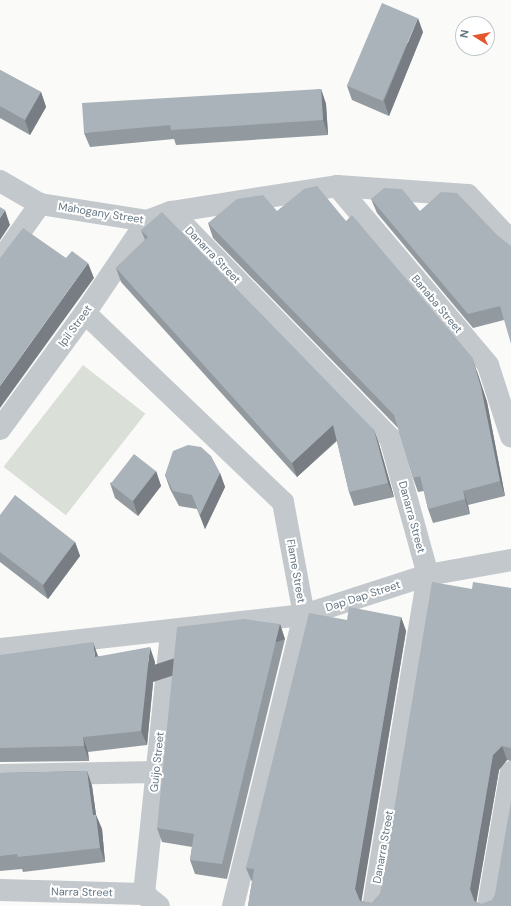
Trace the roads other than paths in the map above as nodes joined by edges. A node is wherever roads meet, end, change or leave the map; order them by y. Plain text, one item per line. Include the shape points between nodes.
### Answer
1 (0, 181) edge
2 (337, 186) junction
3 (40, 204) junction
4 (172, 212) junction
5 (147, 221) junction
6 (511, 241) edge
7 (0, 261) edge
8 (85, 313) junction
9 (0, 429) edge
10 (511, 436) edge
11 (511, 560) edge
12 (428, 575) junction
13 (304, 615) junction
14 (171, 631) junction
15 (0, 649) edge
16 (156, 772) junction
17 (511, 772) edge
18 (0, 775) edge
19 (0, 890) edge
20 (152, 900) edge
21 (233, 906) edge
22 (373, 906) edge
23 (488, 906) edge

1 - 3 street, Mahogany Street
2 - 4 street, Mahogany Street
2 - 6 street, Mahogany Street via 468,195
2 - 10 street, Banaba Street via 488,365
3 - 5 street, Mahogany Street
3 - 7 street
4 - 5 street, Mahogany Street
4 - 12 street, Danarra Street via 390,438
5 - 8 street, Ipil Street
8 - 9 street, Ipil Street
8 - 13 street, Flame Street via 283,502
11 - 12 street, Dap Dap Street
12 - 13 street, Dap Dap Street
12 - 22 street, Danarra Street
13 - 14 street, Dap Dap Street
13 - 21 street, Flame Street
14 - 15 street, Dap Dap Street
14 - 16 street, Guijo Street
16 - 18 street
16 - 20 street, Guijo Street
17 - 23 street
19 - 20 street, Narra Street

